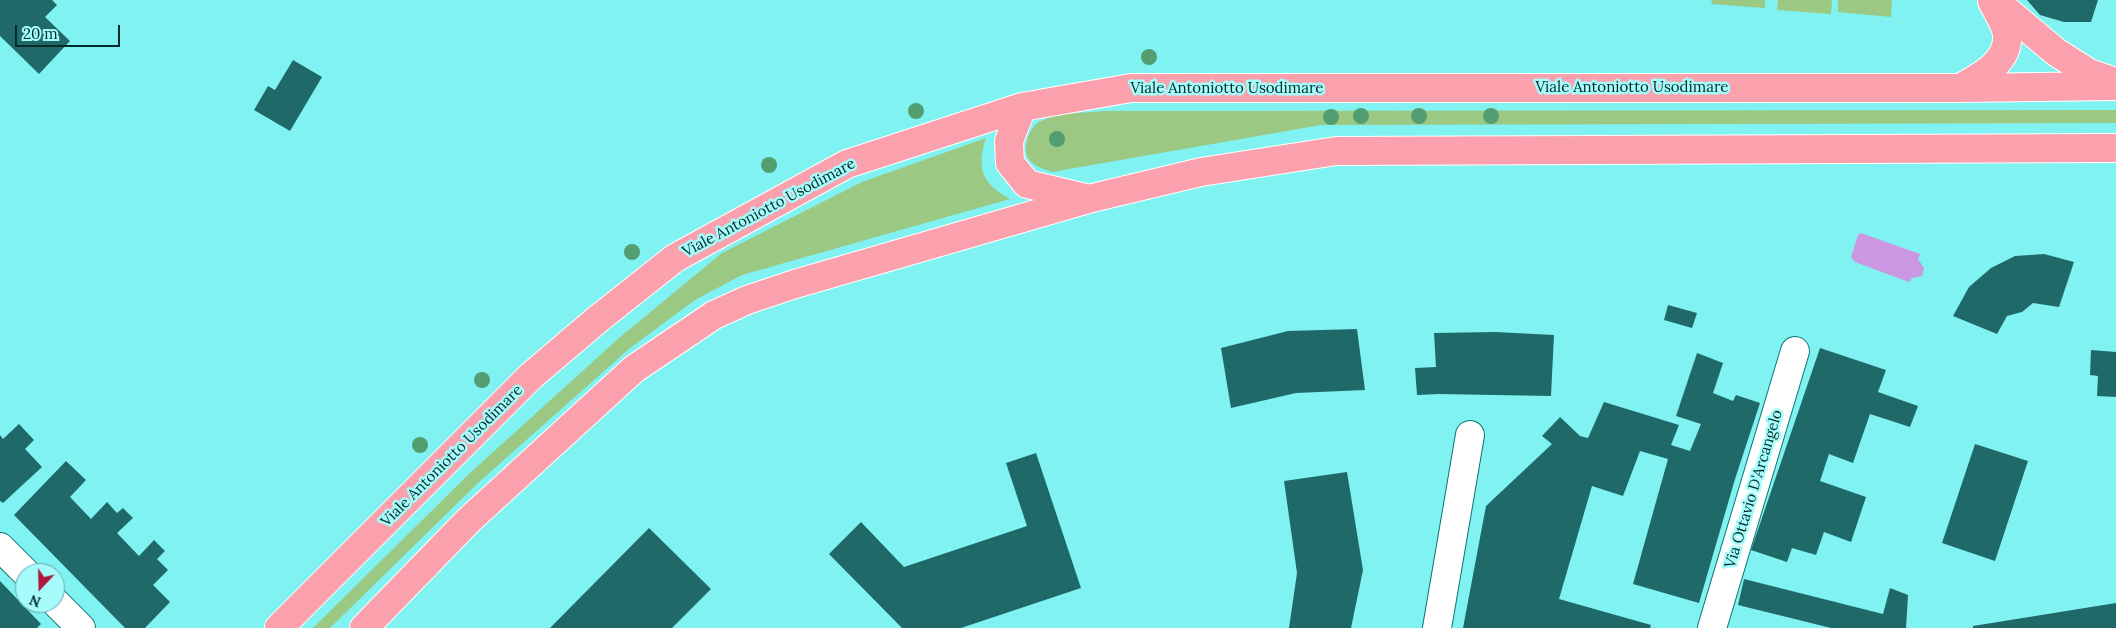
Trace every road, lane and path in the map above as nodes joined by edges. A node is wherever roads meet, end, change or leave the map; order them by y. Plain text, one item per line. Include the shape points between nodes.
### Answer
1 (1993, 0) edge
2 (2116, 84) edge
3 (1959, 88) junction
4 (1022, 107) junction
5 (2116, 148) edge
6 (1088, 199) junction
7 (1795, 351) dead end
8 (1470, 435) dead end
9 (0, 547) edge
10 (16, 563) edge
11 (65, 612) edge
12 (81, 628) edge
13 (279, 628) edge
14 (364, 628) edge
15 (1437, 628) edge
16 (1712, 628) edge

1 - 2 main road via 2056,52 2089,73
1 - 3 main road via 2004,24 2006,45 1993,67
2 - 3 main road, Viale Antoniotto Usodimare
3 - 4 main road, Viale Antoniotto Usodimare via 1131,88
4 - 6 main road via 1009,141 1010,163 1027,184
4 - 13 main road, Viale Antoniotto Usodimare via 847,164 675,258 531,376
5 - 6 main road via 1336,151 1202,172
6 - 14 main road via 795,284 714,315 634,369 469,520
7 - 16 street, Via Ottavio D'Arcangelo
8 - 15 street
9 - 10 street
11 - 12 street

